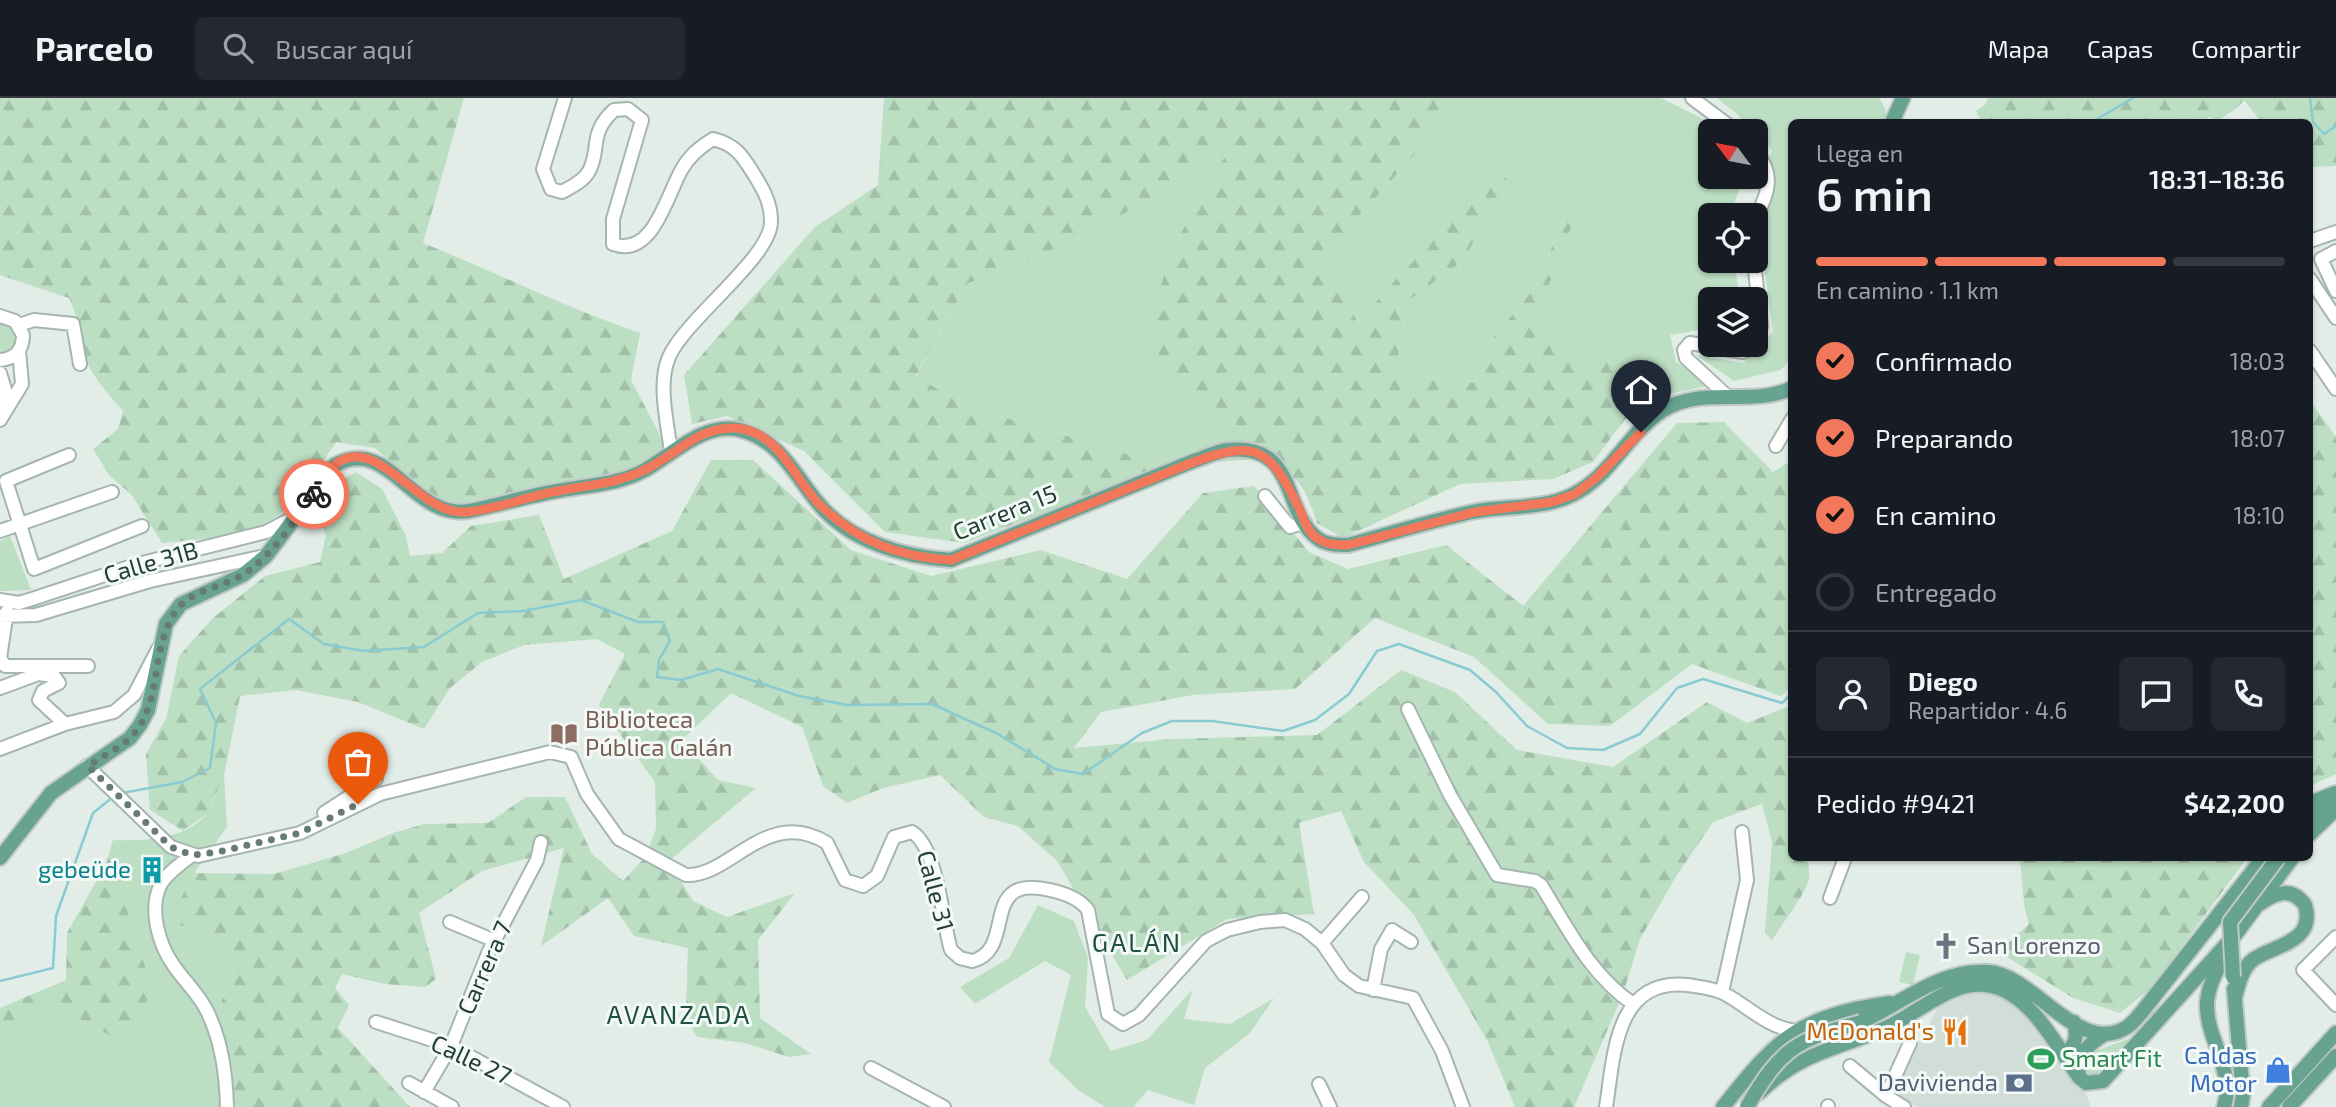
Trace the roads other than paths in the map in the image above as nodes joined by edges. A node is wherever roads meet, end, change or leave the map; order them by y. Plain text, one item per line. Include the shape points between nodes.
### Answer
1 (565, 98) edge
2 (1692, 98) edge
3 (1903, 98) edge
4 (1720, 119) edge
5 (1893, 119) edge
6 (2336, 232) edge
7 (2313, 239) edge
8 (2336, 251) edge
9 (2336, 291) edge
10 (2315, 299) edge
11 (2, 315) edge
12 (2336, 318) edge
13 (19, 325) junction
14 (1698, 345) edge
15 (19, 351) junction
16 (2313, 356) edge
17 (0, 360) edge
18 (80, 365) dead end
19 (0, 373) edge
20 (1788, 389) edge
21 (2336, 389) edge
22 (1726, 395) junction
23 (0, 404) edge
24 (0, 420) edge
25 (1788, 426) edge
26 (1776, 446) dead end
27 (671, 453) junction
28 (69, 455) dead end
29 (112, 492) dead end
30 (1265, 496) dead end
31 (299, 514) junction
32 (1305, 522) junction
33 (20, 526) junction
34 (142, 526) dead end
35 (0, 531) edge
36 (267, 556) junction
37 (4, 601) edge
38 (3, 617) edge
39 (160, 646) junction
40 (0, 657) edge
41 (88, 666) dead end
42 (0, 688) edge
43 (1408, 709) dead end
44 (65, 724) junction
45 (0, 749) edge
46 (91, 769) junction
47 (376, 779) dead end
48 (2336, 795) edge
49 (2313, 802) edge
50 (2336, 809) edge
51 (2313, 815) edge
52 (2313, 831) edge
53 (1742, 832) dead end
54 (300, 833) junction
55 (541, 842) dead end
56 (192, 855) junction
57 (0, 858) edge
58 (1844, 861) edge
59 (2261, 861) edge
60 (2276, 861) edge
61 (2290, 861) edge
62 (1362, 898) dead end
63 (1830, 898) dead end
64 (2255, 908) junction
65 (450, 922) dead end
66 (2235, 934) junction
67 (2336, 937) edge
68 (495, 941) junction
69 (1411, 942) dead end
70 (1322, 943) junction
71 (1373, 990) junction
72 (1722, 992) junction
73 (2235, 998) junction
74 (1903, 1000) junction
75 (1633, 1004) junction
76 (2336, 1005) edge
77 (376, 1022) dead end
78 (2074, 1023) junction
79 (1796, 1031) junction
80 (2336, 1033) edge
81 (2105, 1034) junction
82 (1910, 1043) dead end
83 (451, 1046) junction
84 (2060, 1051) junction
85 (2336, 1056) edge
86 (1850, 1066) dead end
87 (871, 1068) dead end
88 (2079, 1077) junction
89 (409, 1083) dead end
90 (1319, 1084) dead end
91 (424, 1092) junction
92 (1886, 1096) junction
93 (936, 1105) edge
94 (227, 1107) edge
95 (452, 1107) edge
96 (563, 1107) edge
97 (1329, 1107) edge
98 (1463, 1107) edge
99 (1606, 1107) edge
100 (1723, 1107) edge
101 (1745, 1107) edge
102 (1904, 1107) edge
103 (2224, 1107) edge
104 (2241, 1107) edge
105 (2269, 1107) edge
106 (2290, 1107) edge

1 - 27 street via 542,169 551,189 562,192 589,171 595,138 614,110 628,109 642,120 613,219 613,244 624,248 638,244 666,205 682,169 696,150 713,139 739,150 768,197 772,224 765,243 686,330 668,358 663,384
2 - 4 street
3 - 5 main road
6 - 7 street
8 - 9 street via 2321,259
10 - 12 street
11 - 13 street
13 - 15 street via 23,335
13 - 18 street via 34,320 73,324
14 - 22 street via 1690,343 1684,350 1686,358
15 - 17 street
15 - 24 street via 22,384
16 - 21 street
19 - 23 street via 6,393
20 - 22 main road, Carrera 15 via 1761,396
22 - 32 main road, Carrera 15 via 1671,406 1596,478 1575,494 1552,502 1475,512 1348,545 1332,545 1317,538
25 - 26 street
27 - 31 main road, Carrera 15 via 643,471 605,484 466,512 445,511 384,465 365,457 348,457 335,465
27 - 32 main road, Carrera 15 via 708,432 735,428 760,436 791,463 820,505 844,526 916,558 951,560 1224,450 1262,454 1271,461
28 - 33 street via 7,478
29 - 33 street
30 - 32 street via 1290,527
31 - 36 main road, Carrera 15
31 - 37 street, Calle 31B via 266,532 138,564 32,600
33 - 34 street via 34,569
33 - 35 street
36 - 38 street, Calle 31B via 150,581 36,615
36 - 39 main road, Carrera 15 via 243,575 181,604 166,624
37 - 38 street
38 - 40 street
39 - 44 street via 134,695 114,712
39 - 46 main road, Carrera 15 via 141,725
40 - 41 street via 5,666
42 - 44 street via 38,674 54,676 59,682 43,691 39,699
43 - 75 street via 1450,795 1497,875 1541,885 1594,971
44 - 45 street
46 - 56 street, Calle 31 via 171,847
46 - 57 main road, Carrera 15 via 51,793
47 - 54 street via 310,821
48 - 49 main road
48 - 51 main road
50 - 52 main road
53 - 72 street via 1747,880
54 - 56 street, Calle 31
54 - 70 street, Calle 31 via 380,794 550,752 562,753 577,766 587,794 619,839 686,875 793,832 827,843 845,880 863,886 877,876 894,836 912,832 923,842 951,950 960,958 972,961 985,955 1003,905 1014,891 1031,886 1063,893 1088,910 1108,1014 1123,1024 1139,1015 1206,941 1227,930 1285,920
55 - 68 street, Carrera 7 via 537,860
56 - 94 street via 161,885 155,915 172,963 210,1016 225,1064
58 - 63 street
59 - 81 main road via 2132,1023
60 - 73 main road, bridge via 2230,922
61 - 64 main road
62 - 70 street
64 - 66 main road
64 - 73 main road via 2284,892 2302,900 2307,917 2294,940 2253,959
65 - 68 street
66 - 88 main road via 2111,1075 2093,1084
66 - 103 main road via 2212,980 2207,1004 2224,1070 2228,1095
67 - 76 street via 2303,970
68 - 83 street, Carrera 7
69 - 71 street via 1392,930 1381,949
70 - 71 street, Calle 31 via 1344,975
71 - 98 street, Calle 31 via 1413,998 1442,1051
72 - 75 street via 1678,984 1652,991
72 - 79 street via 1769,1023
73 - 104 main road
74 - 78 main road via 1946,976 1988,971 2013,979
74 - 79 main road via 1825,1016
74 - 101 main road, bridge via 1861,1022 1794,1045
75 - 99 street via 1625,1014 1615,1050
77 - 83 street, Calle 27
78 - 81 main road
78 - 84 main road via 2074,1045 2069,1051
79 - 100 main road via 1747,1076
80 - 105 main road
81 - 88 main road via 2084,1050
82 - 92 street
83 - 91 street, Carrera 7
83 - 96 street, Calle 27
84 - 88 main road
84 - 101 main road via 2025,1005 2006,992 1977,985 1947,992 1887,1027 1810,1055 1776,1076
85 - 106 main road
86 - 92 street
87 - 93 street
89 - 91 street
90 - 97 street
91 - 95 street
92 - 102 street

